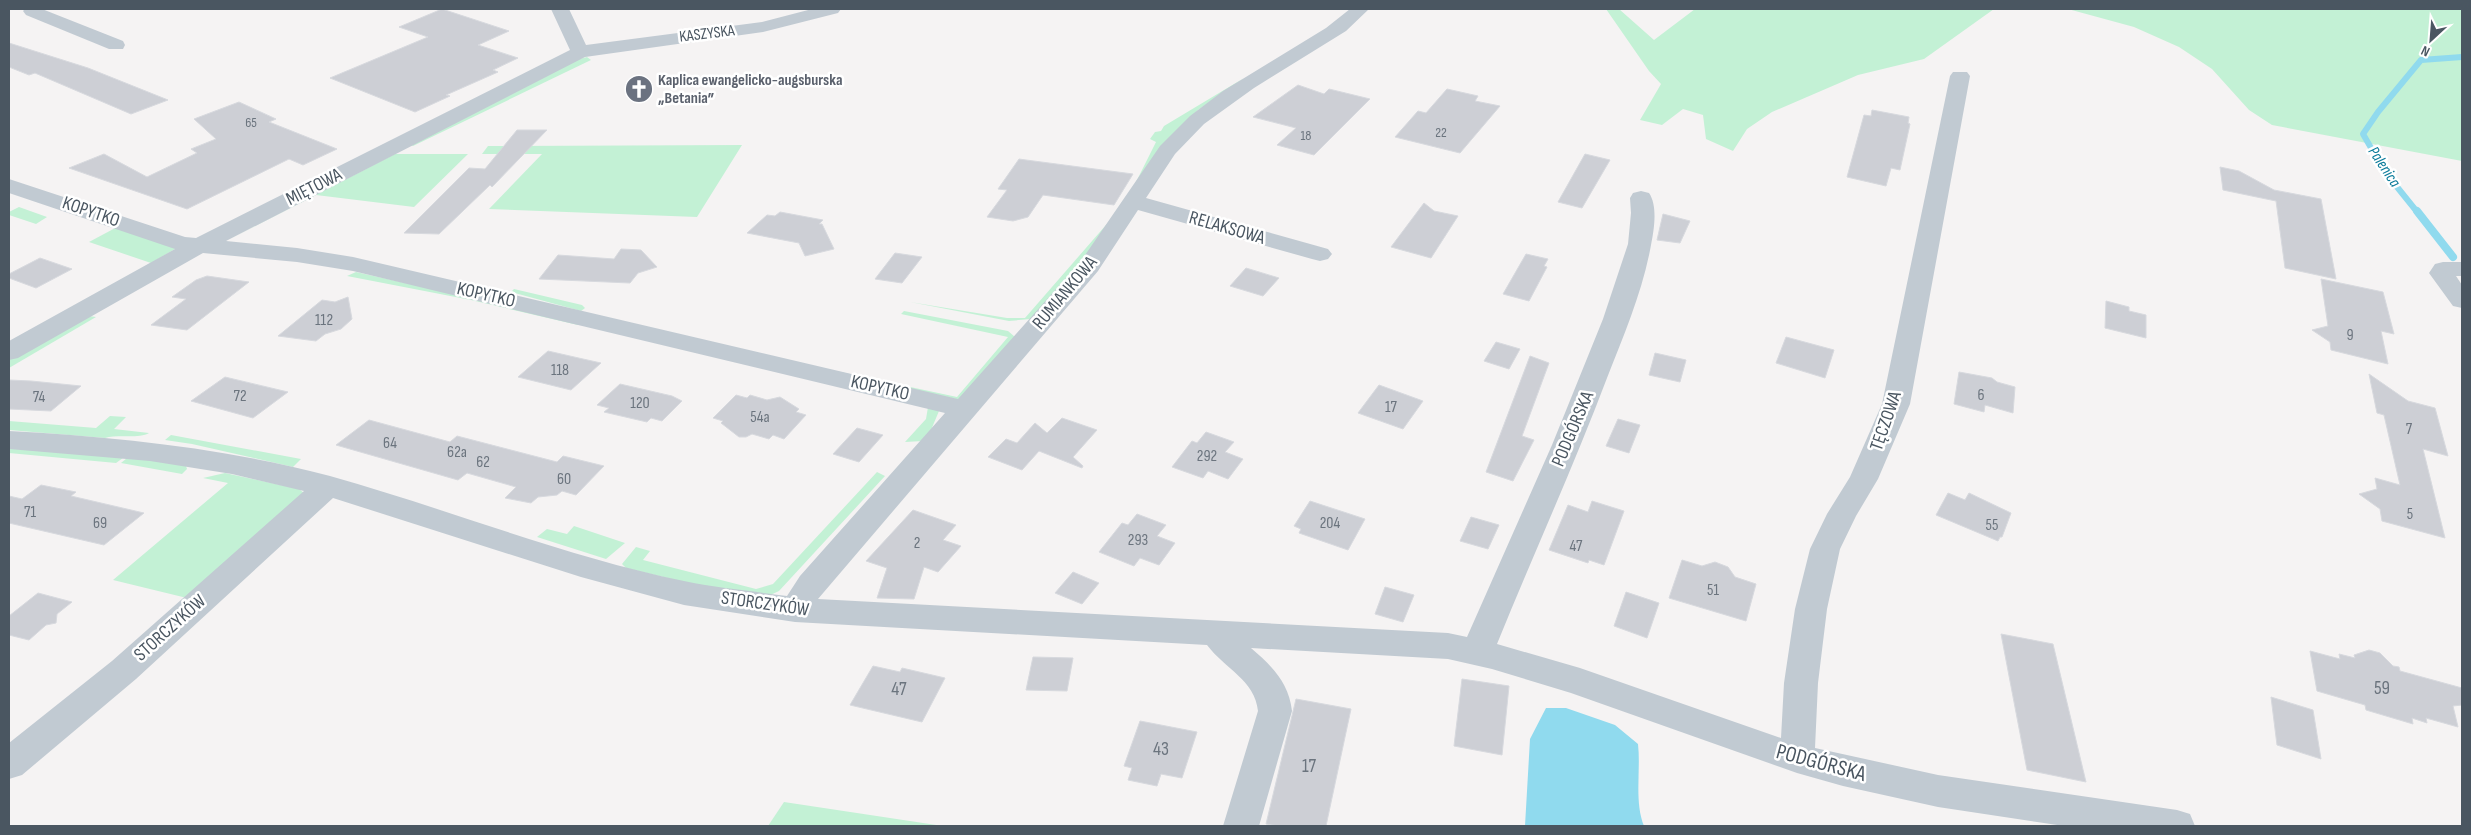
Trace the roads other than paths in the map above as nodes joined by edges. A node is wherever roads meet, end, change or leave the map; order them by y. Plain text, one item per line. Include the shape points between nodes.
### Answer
1 (560, 9) edge
2 (832, 9) edge
3 (1360, 9) edge
4 (29, 12) edge
5 (116, 45) dead end
6 (580, 52) junction
7 (1960, 76) dead end
8 (9, 186) edge
9 (1641, 198) dead end
10 (1134, 202) junction
11 (197, 246) junction
12 (1320, 254) dead end
13 (2462, 269) edge
14 (2462, 301) edge
15 (9, 352) edge
16 (965, 409) junction
17 (9, 440) edge
18 (328, 486) junction
19 (795, 610) junction
20 (1217, 634) junction
21 (1477, 652) junction
22 (1797, 758) junction
23 (9, 764) edge
24 (1241, 826) edge
25 (2177, 826) edge

1 - 6 street
2 - 6 street, KASZYSKA via 763,26
3 - 10 street, RUMIANKOWA via 1346,23 1213,105 1193,122 1167,150
4 - 5 street
6 - 11 street, MIĘTOWA
7 - 22 street, TĘCZOWA via 1896,404 1881,444 1842,514 1823,558 1811,610 1801,683
8 - 11 street, KOPYTKO
9 - 21 street, PODGÓRSKA via 1644,216 1635,262 1609,338 1580,417
10 - 12 street, RELAKSOWA
10 - 16 street, RUMIANKOWA via 1090,266
11 - 15 street, MIĘTOWA
11 - 16 street, KOPYTKO via 297,255 353,264
13 - 14 street via 2444,269 2441,273
16 - 19 street, RUMIANKOWA via 810,584
17 - 18 street, STORCZYKÓW via 176,454
18 - 19 street, STORCZYKÓW via 590,568 684,593
18 - 23 street, STORCZYKÓW via 124,670
19 - 20 street, STORCZYKÓW
20 - 21 street, PODGÓRSKA via 1448,646
20 - 24 street via 1223,644 1268,684 1275,698 1275,711
21 - 22 street, PODGÓRSKA via 1510,660
22 - 25 street, PODGÓRSKA via 1930,790

